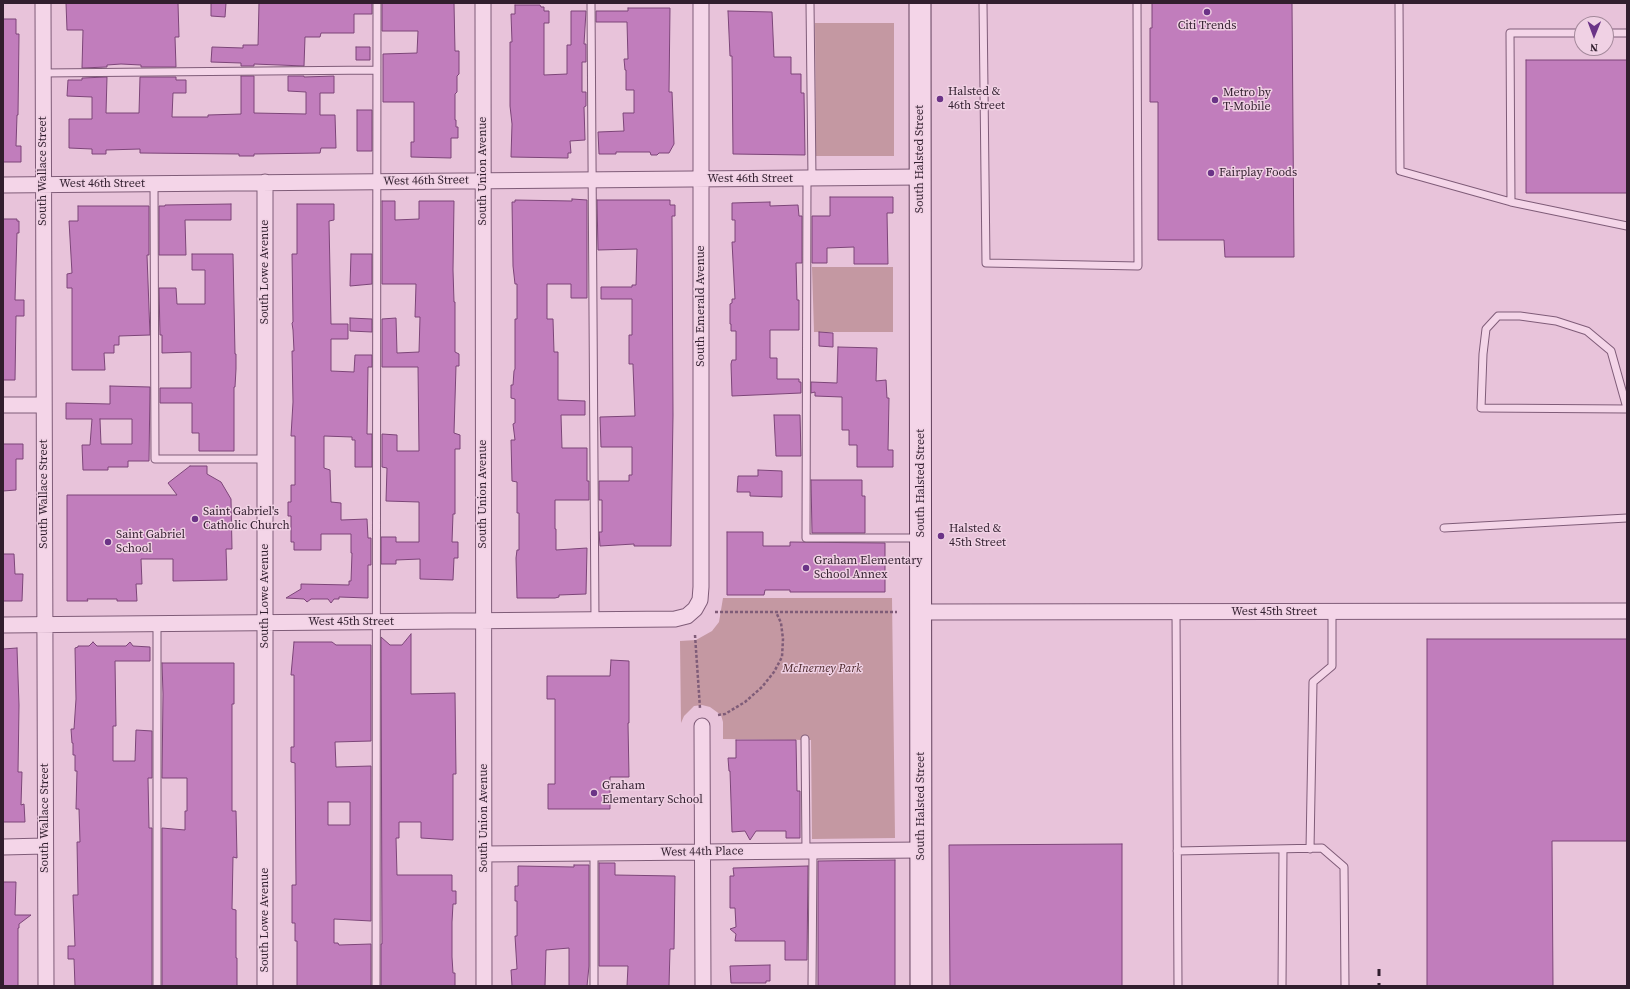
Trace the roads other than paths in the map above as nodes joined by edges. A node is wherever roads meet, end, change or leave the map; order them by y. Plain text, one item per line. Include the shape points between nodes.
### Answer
1 (43, 3) edge
2 (377, 3) edge
3 (483, 3) edge
4 (591, 3) edge
5 (701, 3) edge
6 (810, 3) edge
7 (920, 3) edge
8 (983, 3) edge
9 (1137, 3) edge
10 (1399, 3) edge
11 (1574, 33) edge
12 (1614, 33) edge
13 (1627, 33) edge
14 (377, 70) junction
15 (43, 73) junction
16 (920, 177) junction
17 (810, 178) junction
18 (701, 179) junction
19 (592, 180) junction
20 (483, 181) junction
21 (265, 182) junction
22 (376, 182) junction
23 (154, 183) junction
24 (43, 184) junction
25 (3, 185) edge
26 (1511, 202) junction
27 (1627, 226) edge
28 (3, 405) edge
29 (44, 405) junction
30 (1627, 408) edge
31 (265, 459) junction
32 (1627, 518) edge
33 (1444, 528) dead end
34 (921, 538) junction
35 (695, 609) joint
36 (1627, 611) edge
37 (921, 612) junction
38 (1176, 612) junction
39 (1332, 612) junction
40 (595, 620) junction
41 (483, 621) junction
42 (376, 622) junction
43 (265, 623) junction
44 (3, 624) edge
45 (45, 624) junction
46 (157, 624) junction
47 (702, 726) dead end
48 (805, 739) dead end
49 (3, 846) edge
50 (45, 846) junction
51 (1283, 849) junction
52 (1310, 849) junction
53 (921, 850) junction
54 (809, 851) junction
55 (1177, 851) junction
56 (703, 852) junction
57 (594, 853) junction
58 (484, 854) junction
59 (46, 986) edge
60 (157, 986) edge
61 (265, 986) edge
62 (376, 986) edge
63 (484, 986) edge
64 (594, 986) edge
65 (703, 986) edge
66 (812, 986) edge
67 (922, 986) edge
68 (1178, 986) edge
69 (1282, 986) edge
70 (1345, 986) edge

1 - 15 street, South Wallace Street
2 - 14 lane
3 - 20 street, South Union Avenue
4 - 19 lane
5 - 18 street, South Emerald Avenue
6 - 17 lane
7 - 16 main road, South Halsted Street
8 - 9 lane via 986,263 1138,266
10 - 26 lane via 1400,171
11 - 26 lane via 1510,33
12 - 13 lane
14 - 15 lane
14 - 22 lane
15 - 24 street, South Wallace Street
16 - 17 street, West 46th Street
16 - 34 main road, South Halsted Street
17 - 18 street, West 46th Street
17 - 34 lane via 806,538
18 - 19 street, West 46th Street
18 - 35 street, South Emerald Avenue via 701,587 700,600
19 - 20 street, West 46th Street
19 - 40 lane
20 - 22 street, West 46th Street
20 - 41 street, South Union Avenue
21 - 22 street, West 46th Street
21 - 23 street, West 46th Street
21 - 31 street, South Lowe Avenue
22 - 42 lane
23 - 24 street, West 46th Street
23 - 31 lane via 154,459
24 - 25 street, West 46th Street
24 - 29 street, South Wallace Street
26 - 27 lane
28 - 29 street
29 - 45 street, South Wallace Street
30 - 30 lane via 1481,408 1482,354 1486,329 1498,316 1520,316 1556,321 1587,331 1611,351
31 - 43 street, South Lowe Avenue
32 - 33 lane
34 - 37 main road, South Halsted Street
35 - 40 street, West 45th Street via 687,616 675,619
36 - 39 street, West 45th Street
37 - 38 street, West 45th Street
37 - 53 main road, South Halsted Street
38 - 39 street, West 45th Street
38 - 55 lane
39 - 52 lane via 1332,666 1313,682
40 - 41 street, West 45th Street
41 - 42 street, West 45th Street
41 - 58 street, South Union Avenue
42 - 43 street, West 45th Street
42 - 62 lane
43 - 46 street, West 45th Street
43 - 61 street, South Lowe Avenue
44 - 45 street, West 45th Street
45 - 46 street, West 45th Street
45 - 50 street, South Wallace Street
46 - 60 lane
47 - 56 street
48 - 54 lane
49 - 50 street
50 - 59 street, South Wallace Street
51 - 52 lane
51 - 55 lane
51 - 69 lane
52 - 70 lane via 1322,848 1344,868
53 - 54 street, West 44th Place
53 - 67 main road, South Halsted Street
54 - 56 street, West 44th Place
54 - 66 lane
55 - 68 lane
56 - 57 street, West 44th Place
56 - 65 street
57 - 58 street, West 44th Place
57 - 64 lane
58 - 63 street, South Union Avenue

